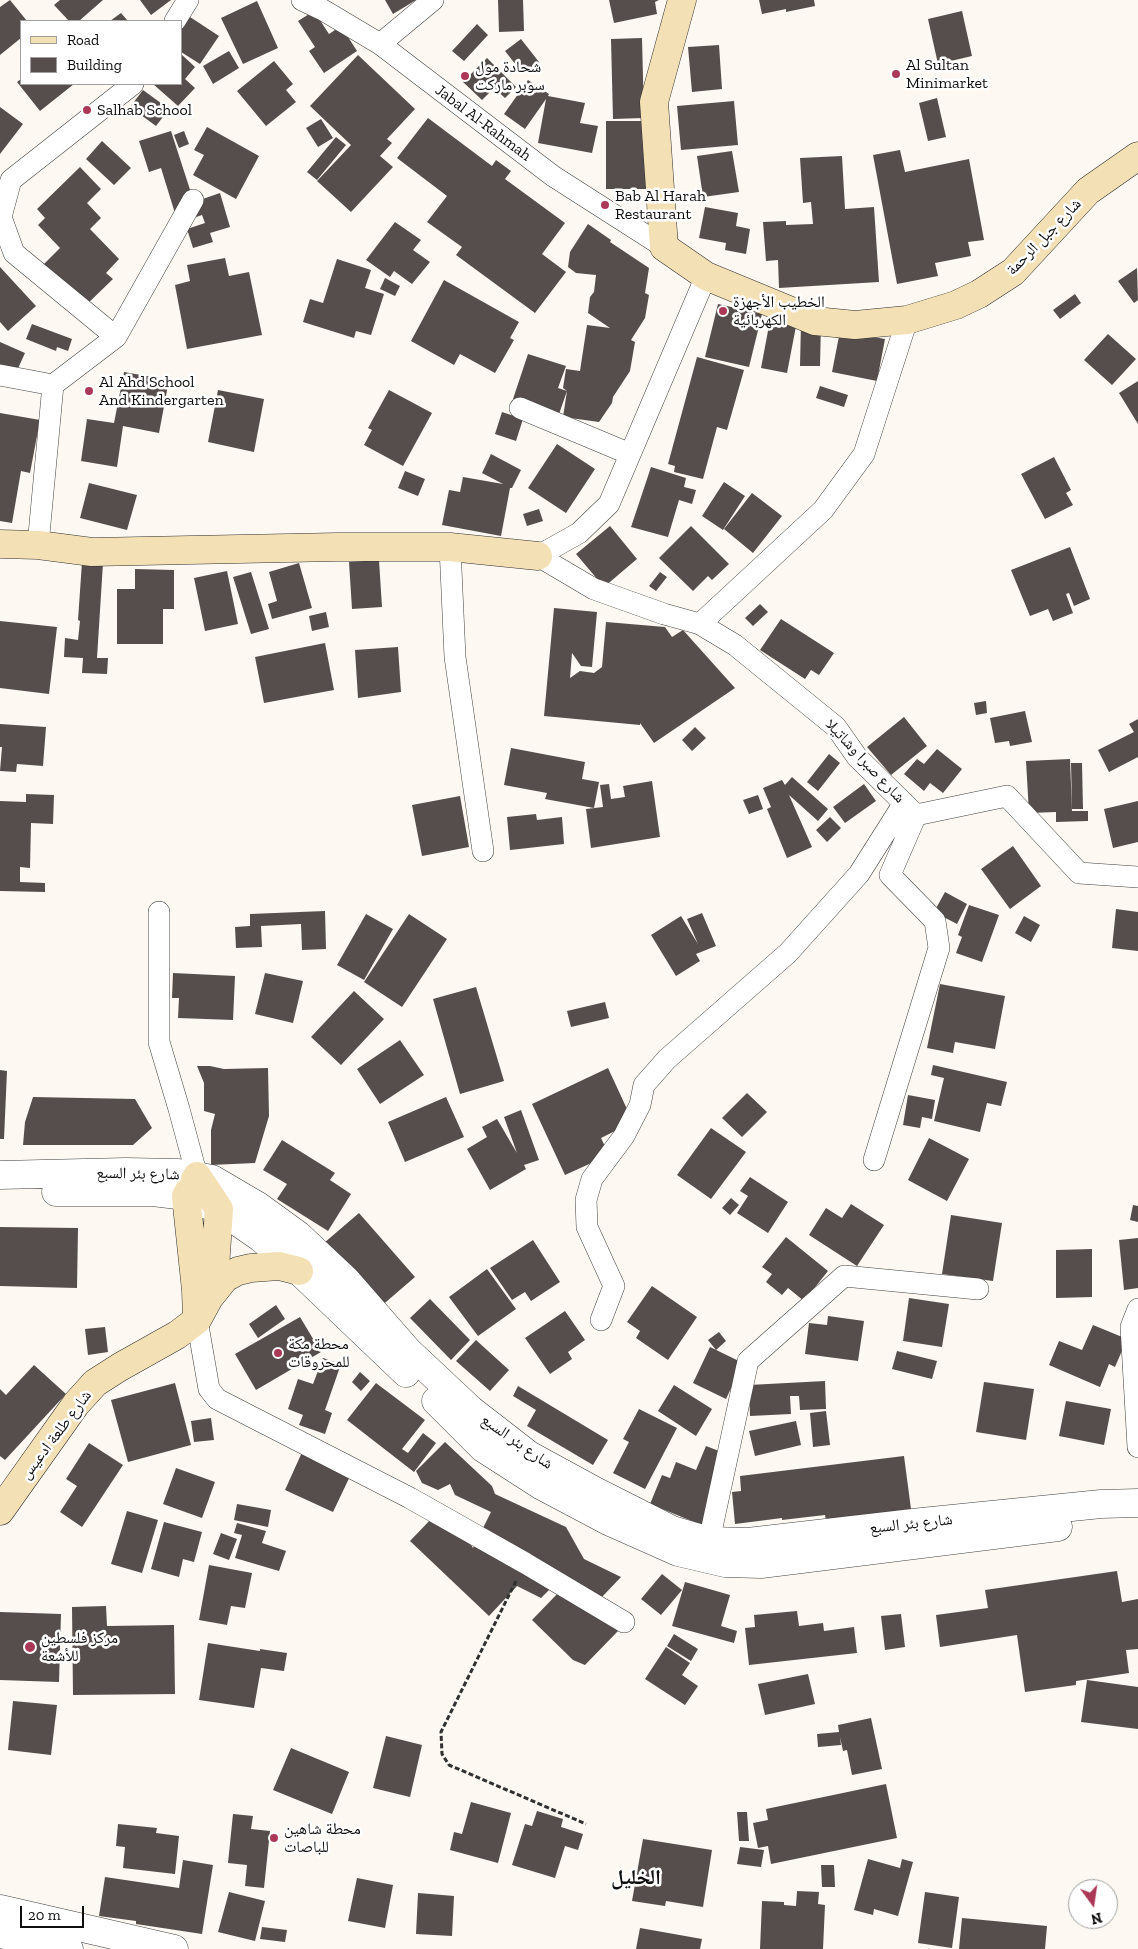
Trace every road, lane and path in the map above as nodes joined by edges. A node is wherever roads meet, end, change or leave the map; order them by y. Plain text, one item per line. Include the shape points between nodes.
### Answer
1 (188, 0) edge
2 (302, 0) edge
3 (433, 0) edge
4 (682, 0) edge
5 (321, 5) edge
6 (176, 20) edge
7 (380, 44) junction
8 (131, 85) edge
9 (1138, 156) edge
10 (5, 175) edge
11 (193, 200) dead end
12 (664, 247) junction
13 (706, 276) junction
14 (906, 320) junction
15 (116, 338) junction
16 (0, 375) edge
17 (53, 385) junction
18 (520, 408) dead end
19 (630, 454) junction
20 (0, 544) edge
21 (38, 545) junction
22 (450, 547) junction
23 (538, 556) junction
24 (700, 624) junction
25 (910, 809) junction
26 (483, 851) dead end
27 (1138, 878) edge
28 (159, 912) dead end
29 (874, 1160) dead end
30 (0, 1175) edge
31 (191, 1186) junction
32 (0, 1192) edge
33 (218, 1210) junction
34 (299, 1271) junction
35 (978, 1289) dead end
36 (203, 1309) junction
37 (1138, 1309) edge
38 (601, 1320) dead end
39 (1138, 1447) edge
40 (1138, 1503) edge
41 (0, 1511) edge
42 (1138, 1520) edge
43 (709, 1541) junction
44 (525, 1563) junction
45 (624, 1622) dead end
46 (586, 1824) dead end
47 (0, 1909) edge
48 (0, 1934) edge
49 (69, 1949) edge
50 (174, 1949) edge

1 - 6 street
2 - 5 street, Jabal Al-Rahmah
3 - 7 street
4 - 12 main road via 654,102
5 - 7 street, Jabal Al-Rahmah
7 - 12 street, Jabal Al-Rahmah via 554,176
8 - 10 street
9 - 14 main road, شارع جبل الرحمة via 1088,191 1013,272 956,305
10 - 15 street via 1,217 14,253
11 - 15 street
12 - 13 main road, شارع جبل الرحمة
13 - 14 main road, شارع جبل الرحمة via 815,321 856,325
13 - 19 street
14 - 24 street via 864,454 823,510
15 - 17 street
16 - 17 street
17 - 21 street
18 - 19 street
19 - 23 street via 609,504 579,533
20 - 21 main road
21 - 22 main road via 92,552
22 - 23 main road
22 - 26 street via 456,657
23 - 24 street, شارع صبرا وشاتيلا via 594,589
24 - 25 street, شارع صبرا وشاتيلا via 741,649 836,727 857,757
25 - 27 street, شارع صبرا وشاتيلا via 1007,796 1079,873
25 - 29 street via 890,875 934,921 939,948
25 - 38 street via 859,874 788,953 667,1059 644,1085 640,1105 592,1179 586,1200 587,1227 614,1286
28 - 31 street via 159,1042 179,1110
30 - 31 street, شارع بئر السبع via 178,1172
31 - 32 street, شارع بئر السبع via 153,1192
31 - 33 main road
31 - 36 main road via 196,1290
31 - 43 street, شارع بئر السبع via 212,1179 298,1235 346,1280 408,1351 471,1410 529,1455 672,1530
33 - 34 street, شارع بئر السبع via 261,1238
33 - 36 main road via 215,1268
34 - 36 main road, شارع طلعة ادعيس via 279,1266 238,1271 225,1278
34 - 42 street, شارع بئر السبع via 483,1448 583,1508 678,1552 725,1563 761,1564
35 - 43 street via 844,1276 748,1361
36 - 41 main road, شارع طلعة ادعيس via 177,1336 96,1383 76,1404
36 - 44 street via 209,1389 217,1399 410,1498
37 - 39 street via 1131,1327
40 - 43 street, شارع بئر السبع via 1100,1504 748,1542
44 - 45 street
44 - 46 path via 441,1732 442,1754 449,1765
47 - 50 street
48 - 49 street

